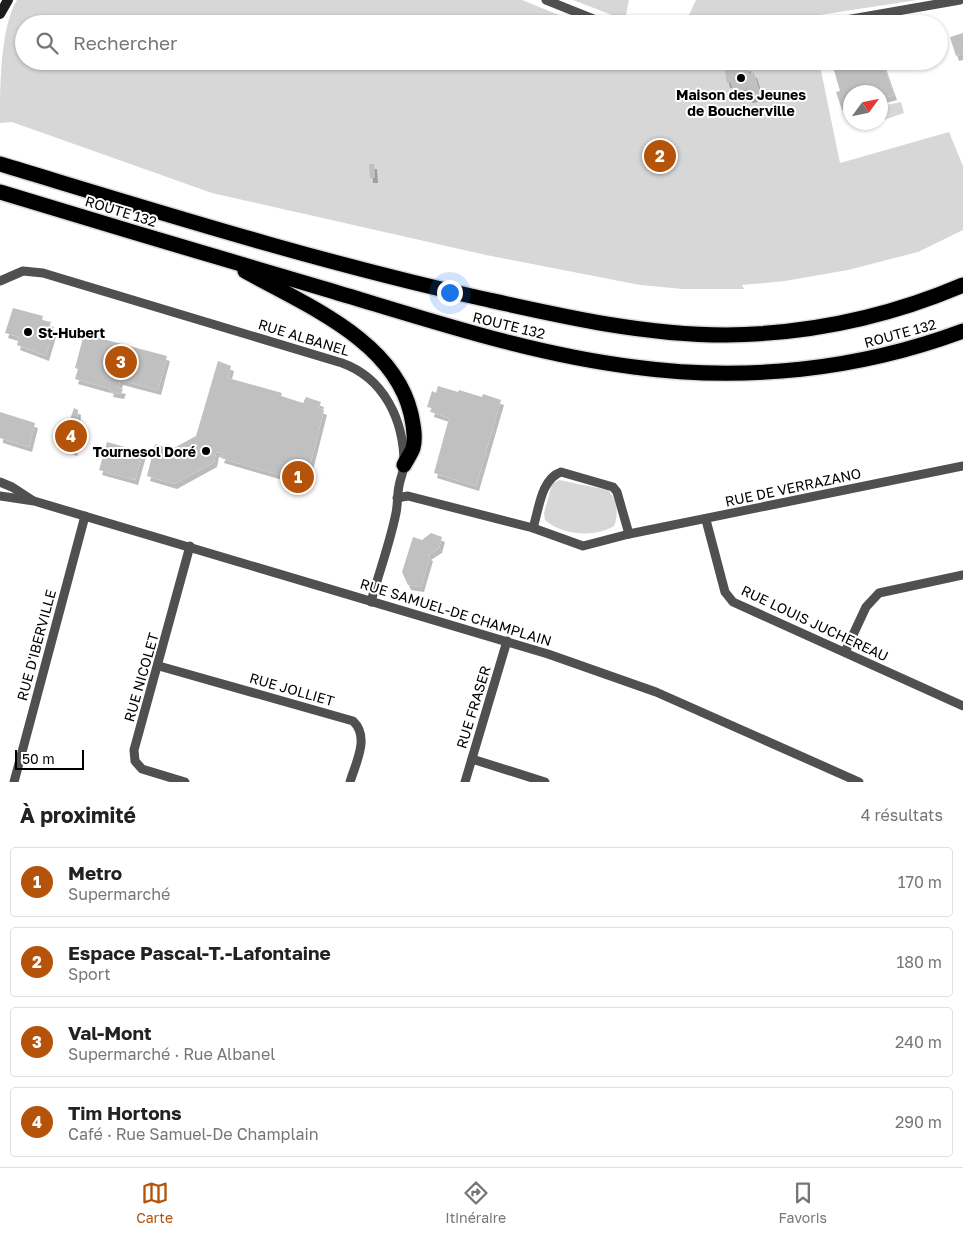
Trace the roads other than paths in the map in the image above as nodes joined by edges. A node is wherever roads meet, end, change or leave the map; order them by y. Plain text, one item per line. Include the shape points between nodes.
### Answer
1 (8, 0) edge
2 (546, 0) edge
3 (960, 0) edge
4 (0, 14) edge
5 (584, 15) edge
6 (874, 15) edge
7 (0, 164) edge
8 (0, 192) edge
9 (224, 259) junction
10 (0, 281) edge
11 (963, 285) edge
12 (963, 331) edge
13 (404, 465) junction
14 (963, 466) edge
15 (0, 482) edge
16 (0, 496) edge
17 (397, 498) junction
18 (34, 501) junction
19 (85, 516) junction
20 (706, 520) junction
21 (533, 528) junction
22 (629, 534) junction
23 (190, 546) junction
24 (963, 575) edge
25 (370, 602) junction
26 (507, 641) junction
27 (845, 652) junction
28 (158, 666) junction
29 (963, 706) edge
30 (472, 759) junction
31 (14, 782) edge
32 (185, 782) edge
33 (350, 782) edge
34 (465, 782) edge
35 (545, 782) edge
36 (859, 782) edge

1 - 4 street
2 - 5 street
3 - 6 street
7 - 11 highway, ROUTE 132 via 312,257 477,298 638,329 726,334 811,328 890,311
8 - 9 highway, ROUTE 132
9 - 12 highway, ROUTE 132 via 484,335 570,356 658,370 736,373 812,368 901,351
9 - 13 highway via 336,323 384,362 401,387 413,422 413,448
10 - 13 street, RUE ALBANEL via 18,272 38,272 342,363 368,377 388,399 398,423
13 - 17 street, RUE ALBANEL
14 - 20 street, RUE DE VERRAZANO
15 - 18 street, RUE SAMUEL-DE CHAMPLAIN
16 - 18 street, RUE SAMUEL-DE CHAMPLAIN
17 - 21 street, RUE DE VERRAZANO via 408,496
17 - 25 street, RUE ALBANEL via 396,512
18 - 19 street, RUE SAMUEL-DE CHAMPLAIN
19 - 23 street, RUE SAMUEL-DE CHAMPLAIN
19 - 31 street, RUE D'IBERVILLE
20 - 22 street, RUE DE VERRAZANO
20 - 27 street, RUE LOUIS JUCHEREAU via 725,592 733,602
21 - 22 street, RUE DE VERRAZANO via 583,546
21 - 22 street via 547,482 561,472 613,487
23 - 25 street, RUE SAMUEL-DE CHAMPLAIN
23 - 28 street, RUE NICOLET
24 - 27 street via 879,593 866,607
25 - 26 street, RUE SAMUEL-DE CHAMPLAIN
26 - 30 street, RUE FRASER
26 - 36 street, RUE SAMUEL-DE CHAMPLAIN via 656,692
27 - 29 street, RUE LOUIS JUCHEREAU
28 - 32 street, RUE NICOLET via 134,750 135,761 142,769
28 - 33 street, RUE JOLLIET via 353,721 363,737
30 - 34 street, RUE FRASER
30 - 35 street

